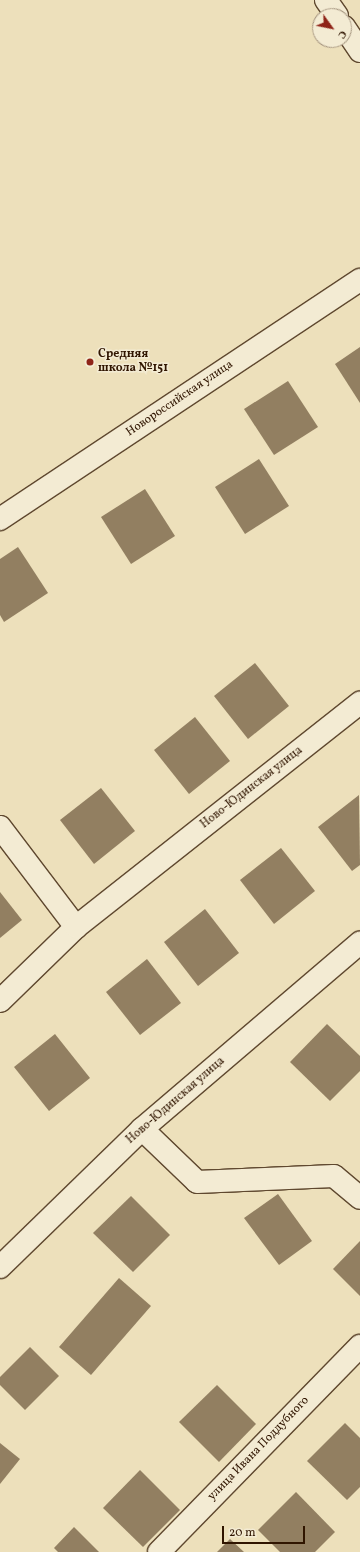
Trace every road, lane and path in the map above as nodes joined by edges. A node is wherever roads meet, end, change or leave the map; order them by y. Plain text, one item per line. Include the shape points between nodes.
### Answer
1 (352, 39) edge
2 (360, 51) edge
3 (360, 280) edge
4 (0, 518) edge
5 (360, 702) edge
6 (0, 828) edge
7 (76, 927) junction
8 (360, 942) edge
9 (0, 1000) edge
10 (142, 1129) junction
11 (360, 1198) edge
12 (0, 1267) edge
13 (360, 1346) edge
14 (159, 1552) edge

1 - 2 street
3 - 4 street, Новороссийская улица
5 - 7 street, Ново-Юдинская улица
6 - 7 street
7 - 9 street, Ново-Юдинская улица
8 - 10 street, Ново-Юдинская улица
10 - 11 street via 197,1182 334,1176
10 - 12 street, Ново-Юдинская улица
13 - 14 street, улица Ивана Поддубного

